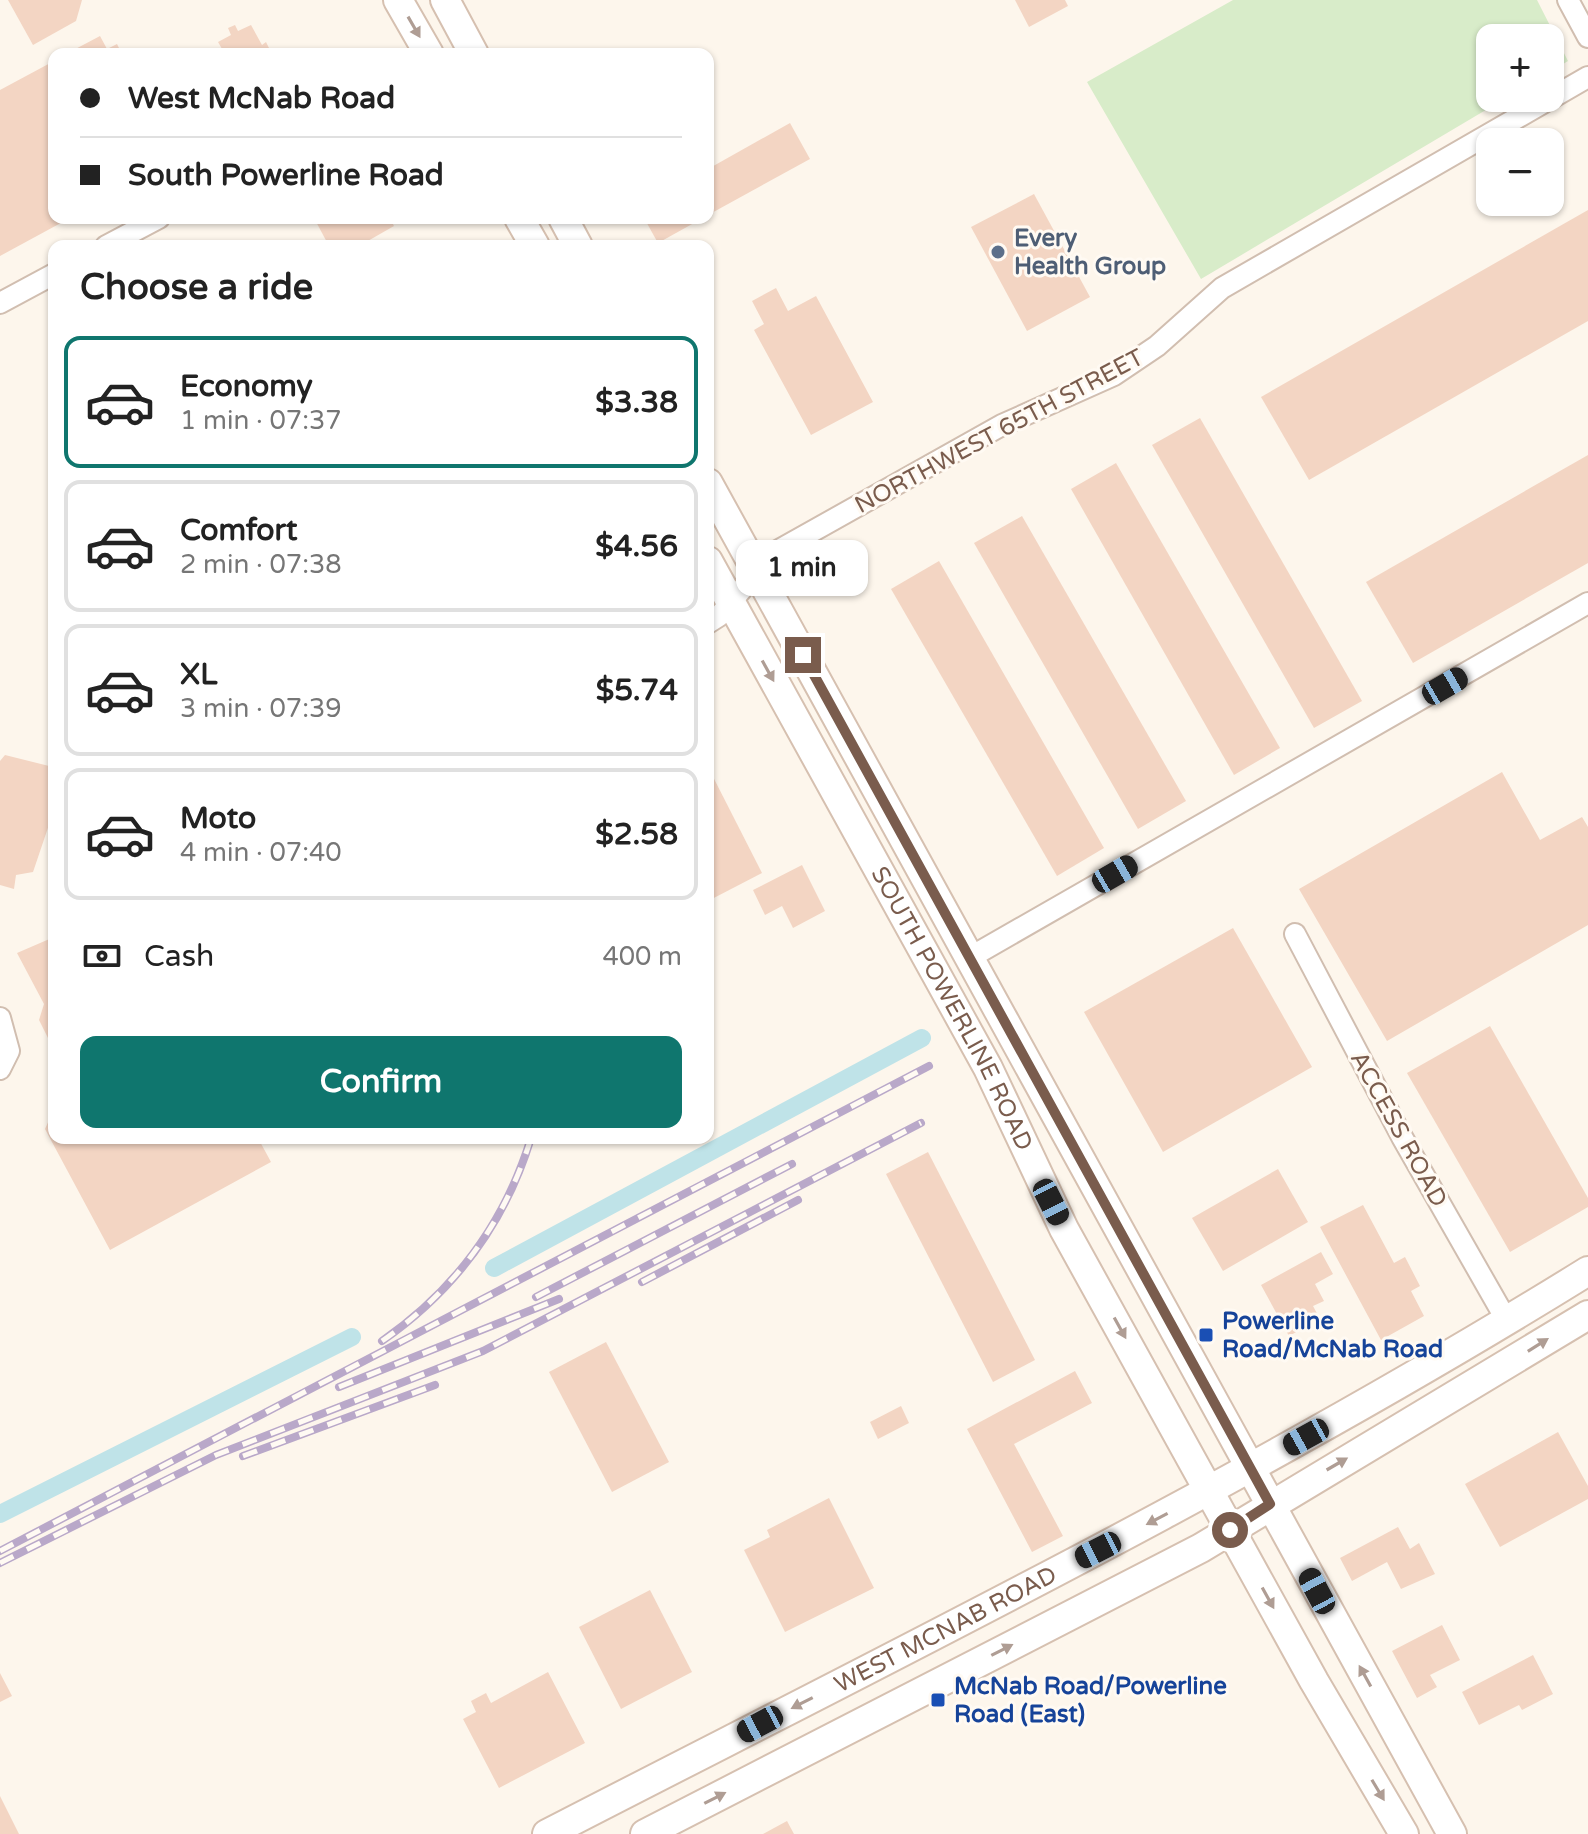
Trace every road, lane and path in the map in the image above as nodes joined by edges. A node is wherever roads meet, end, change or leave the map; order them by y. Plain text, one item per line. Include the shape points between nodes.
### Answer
1 (398, 0) edge
2 (445, 0) edge
3 (1568, 0) edge
4 (1588, 37) edge
5 (426, 48) edge
6 (469, 48) edge
7 (1588, 77) edge
8 (148, 224) edge
9 (117, 240) edge
10 (48, 277) edge
11 (0, 303) edge
12 (714, 494) edge
13 (714, 572) edge
14 (757, 572) junction
15 (731, 603) junction
16 (1588, 603) edge
17 (714, 618) edge
18 (1295, 934) dead end
19 (969, 958) junction
20 (0, 1018) edge
21 (5, 1060) edge
22 (1588, 1271) edge
23 (1588, 1315) edge
24 (1507, 1321) junction
25 (1250, 1468) junction
26 (1209, 1491) junction
27 (1270, 1504) junction
28 (1230, 1530) junction
29 (547, 1834) edge
30 (645, 1834) edge
31 (1404, 1834) edge
32 (1452, 1834) edge

1 -> 5 main road
2 - 6 main road
3 - 4 street
7 - 14 street, NORTHWEST 65TH STREET via 1222,288 1157,346 1114,375 1002,425 772,554
8 - 9 street
10 - 11 street
12 - 14 main road, SOUTH POWERLINE ROAD
13 - 15 main road, SOUTH POWERLINE ROAD
14 - 15 street, NORTHWEST 65TH STREET
14 - 19 main road, SOUTH POWERLINE ROAD
15 - 17 street, NORTHWEST 65TH STREET
15 -> 26 main road, SOUTH POWERLINE ROAD via 988,1068 1064,1229
16 - 19 street
18 - 24 street, ACCESS ROAD
19 - 25 main road, SOUTH POWERLINE ROAD
20 - 21 street
22 - 24 main road, WEST MCNAB ROAD
27 -> 23 main road, WEST MCNAB ROAD
24 - 25 main road, WEST MCNAB ROAD
25 - 26 main road, WEST MCNAB ROAD
25 - 27 main road, SOUTH POWERLINE ROAD
26 - 28 main road, SOUTH POWERLINE ROAD
26 -> 29 main road, WEST MCNAB ROAD
27 - 28 main road, WEST MCNAB ROAD
32 -> 27 main road, SOUTH POWERLINE ROAD
30 -> 28 main road, WEST MCNAB ROAD
28 -> 31 main road, SOUTH POWERLINE ROAD

